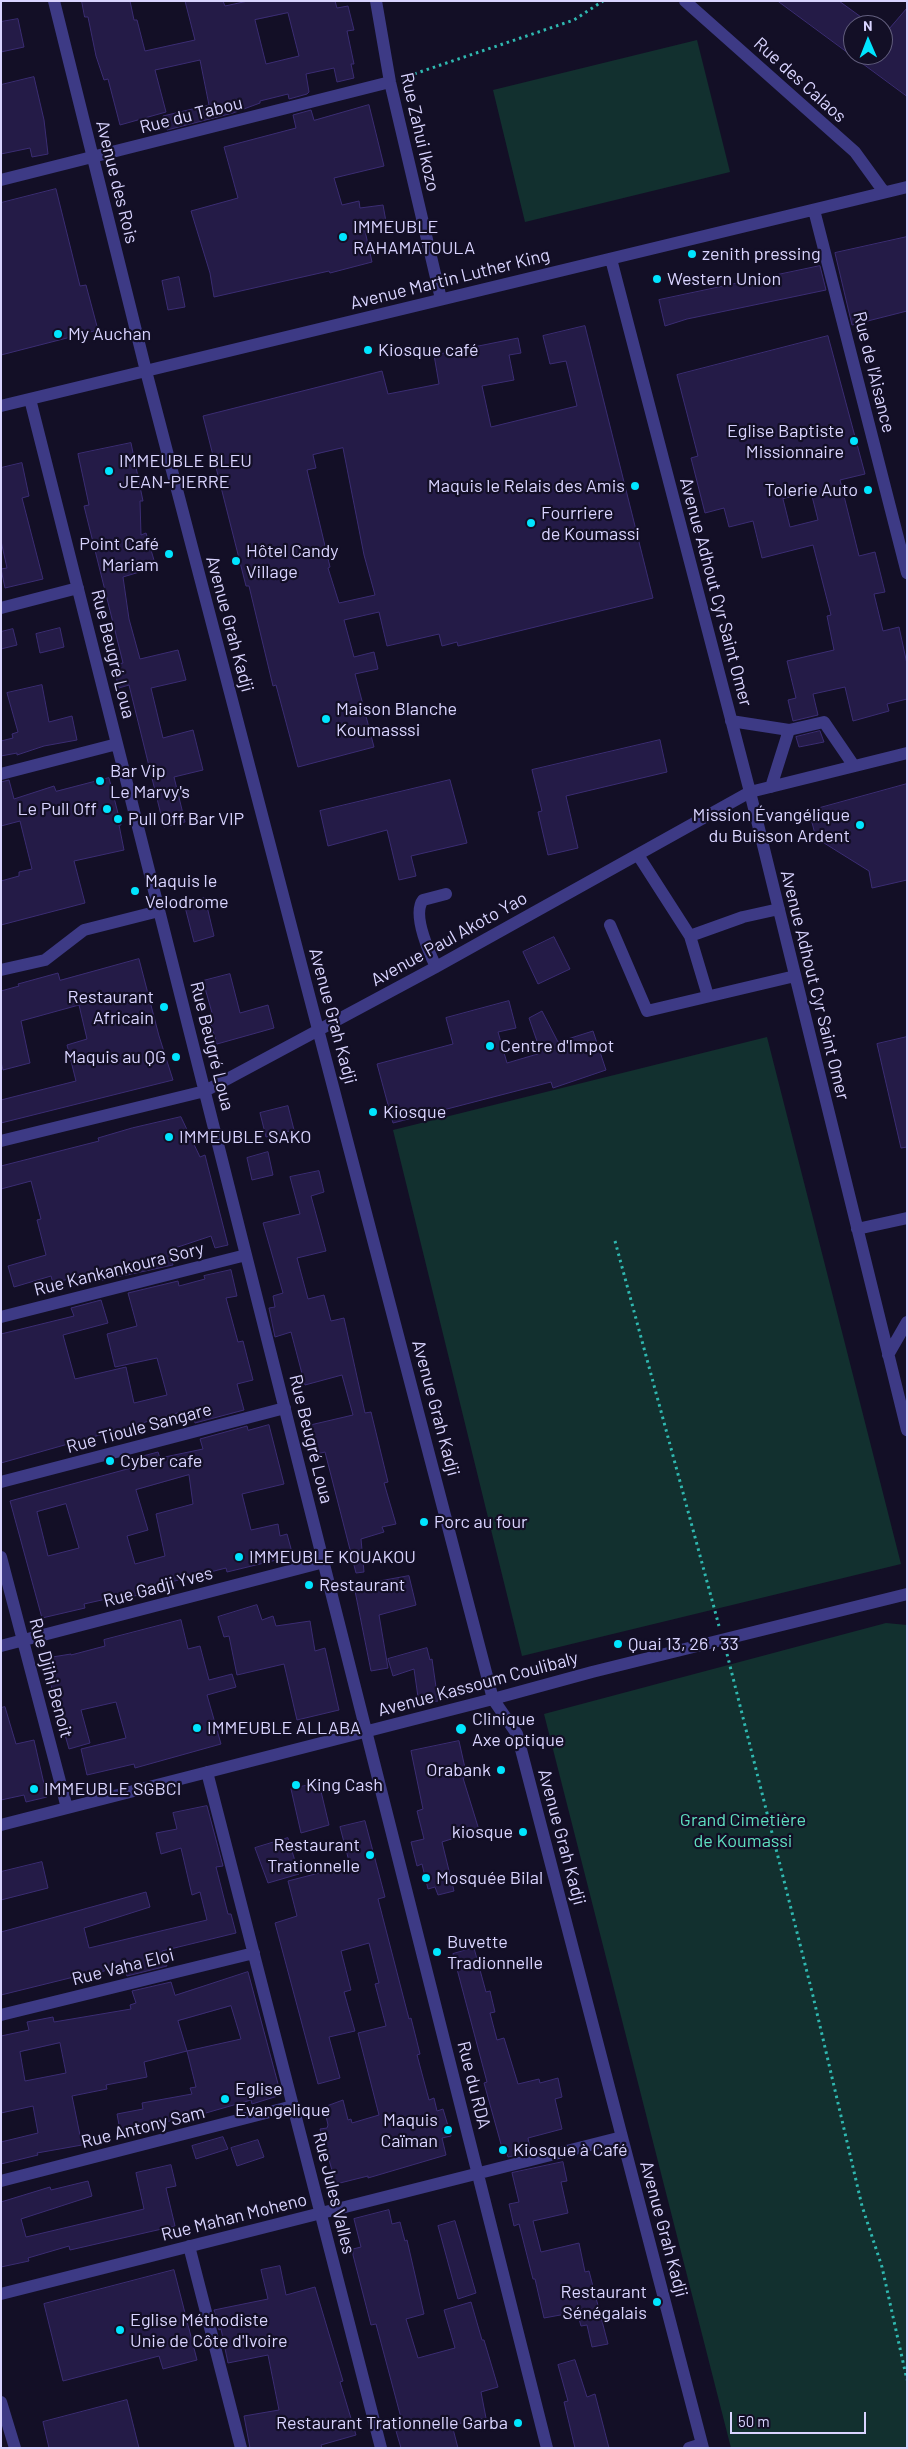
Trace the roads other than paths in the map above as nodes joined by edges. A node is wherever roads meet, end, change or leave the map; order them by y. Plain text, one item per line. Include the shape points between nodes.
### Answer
1 (54, 1) edge
2 (376, 1) edge
3 (685, 1) edge
4 (390, 82) junction
5 (93, 159) junction
6 (1, 180) edge
7 (907, 187) edge
8 (884, 192) junction
9 (814, 210) junction
10 (611, 259) junction
11 (441, 299) junction
12 (146, 371) junction
13 (30, 398) junction
14 (1, 406) edge
15 (907, 573) edge
16 (78, 588) junction
17 (1, 608) edge
18 (731, 722) junction
19 (789, 730) junction
20 (117, 744) junction
21 (907, 753) edge
22 (854, 766) junction
23 (1, 774) edge
24 (771, 787) junction
25 (750, 792) junction
26 (638, 854) junction
27 (446, 894) dead end
28 (778, 909) junction
29 (159, 910) junction
30 (610, 925) dead end
31 (690, 936) junction
32 (436, 967) junction
33 (1, 970) edge
34 (795, 976) junction
35 (708, 996) junction
36 (319, 1030) junction
37 (205, 1091) junction
38 (1, 1141) edge
39 (907, 1218) edge
40 (857, 1229) junction
41 (246, 1255) junction
42 (1, 1317) edge
43 (907, 1322) edge
44 (888, 1355) junction
45 (285, 1408) junction
46 (906, 1425) edge
47 (1, 1482) edge
48 (1, 1557) edge
49 (324, 1562) junction
50 (907, 1594) edge
51 (24, 1641) junction
52 (1, 1646) edge
53 (494, 1699) junction
54 (366, 1732) junction
55 (207, 1772) junction
56 (67, 1808) junction
57 (1, 1825) edge
58 (254, 1953) junction
59 (1, 2016) edge
60 (293, 2106) junction
61 (622, 2137) junction
62 (478, 2173) junction
63 (1, 2181) edge
64 (321, 2213) junction
65 (189, 2246) junction
66 (1, 2294) edge
67 (1, 2402) edge
68 (703, 2446) edge
69 (16, 2448) edge
70 (241, 2448) edge
71 (381, 2448) edge
72 (547, 2448) edge
73 (689, 2448) edge

1 - 5 street, Avenue des Rois
2 - 4 street, Rue Zahui Ikozo
3 - 8 street, Rue des Calaos via 855,152
4 - 5 street, Rue du Tabou
4 - 11 street, Rue Zahui Ikozo
5 - 6 street, Rue du Tabou
5 - 12 street, Avenue des Rois
7 - 8 street, Avenue Martin Luther King
8 - 9 street, Avenue Martin Luther King
9 - 10 street, Avenue Martin Luther King
9 - 15 street, Rue de l'Aisance
10 - 11 street, Avenue Martin Luther King
10 - 18 street, Avenue Adhout Cyr Saint Omer
11 - 12 street, Avenue Martin Luther King
12 - 13 street, Avenue Martin Luther King
12 - 36 street, Avenue Grah Kadji
13 - 14 street, Avenue Martin Luther King
13 - 16 street, Rue Beugré Loua
16 - 17 street
16 - 20 street, Rue Beugré Loua
18 - 19 street
18 - 25 street, Avenue Adhout Cyr Saint Omer
19 - 22 street via 824,722
19 - 24 street
20 - 23 street
20 - 29 street, Rue Beugré Loua
21 - 22 street, Avenue Paul Akoto Yao
22 - 24 street, Avenue Paul Akoto Yao
24 - 25 street, Avenue Paul Akoto Yao
25 - 26 street, Avenue Paul Akoto Yao
25 - 28 street, Avenue Adhout Cyr Saint Omer
26 - 31 street
26 - 32 street, Avenue Paul Akoto Yao
27 - 32 street via 423,900 420,905 423,938
28 - 31 street via 743,917
28 - 34 street, Avenue Adhout Cyr Saint Omer
29 - 33 street via 84,930 45,960
29 - 37 street, Rue Beugré Loua
30 - 35 street via 647,1011
31 - 35 street
32 - 36 street, Avenue Paul Akoto Yao
34 - 35 street
34 - 40 street, Avenue Adhout Cyr Saint Omer
36 - 37 street, Avenue Paul Akoto Yao
36 - 53 street, Avenue Grah Kadji
37 - 38 street, Avenue Paul Akoto Yao
37 - 41 street, Rue Beugré Loua
39 - 40 street
40 - 44 street, Avenue Adhout Cyr Saint Omer
41 - 42 street, Rue Kankankoura Sory
41 - 45 street, Rue Beugré Loua
43 - 44 street
44 - 46 street, Avenue Adhout Cyr Saint Omer
45 - 47 street, Rue Tioule Sangare
45 - 49 street, Rue Beugré Loua
48 - 51 street, Rue Djihi Benoit
49 - 51 street, Rue Gadji Yves
49 - 54 street, Rue Beugré Loua
50 - 53 street, Avenue Kassoum Coulibaly
51 - 52 street, Rue Gadji Yves
51 - 56 street, Rue Djihi Benoit
53 - 54 street, Avenue Kassoum Coulibaly
53 - 61 street, Avenue Grah Kadji via 517,1734
54 - 55 street, Avenue Kassoum Coulibaly
54 - 62 street, Rue du RDA
55 - 56 street, Avenue Kassoum Coulibaly
55 - 58 street, Rue Jules Valles
56 - 57 street, Avenue Kassoum Coulibaly
58 - 59 street, Rue Vaha Eloi
58 - 60 street, Rue Jules Valles
60 - 63 street, Rue Antony Sam
60 - 64 street, Rue Jules Valles
61 - 62 street, Rue Mahan Moheno
61 - 68 street, Avenue Grah Kadji
62 - 64 street, Rue Mahan Moheno
62 - 72 street, Rue du RDA
64 - 65 street, Rue Mahan Moheno
64 - 71 street, Rue Jules Valles
65 - 66 street, Rue Mahan Moheno
65 - 70 street
67 - 69 street
68 - 73 street

